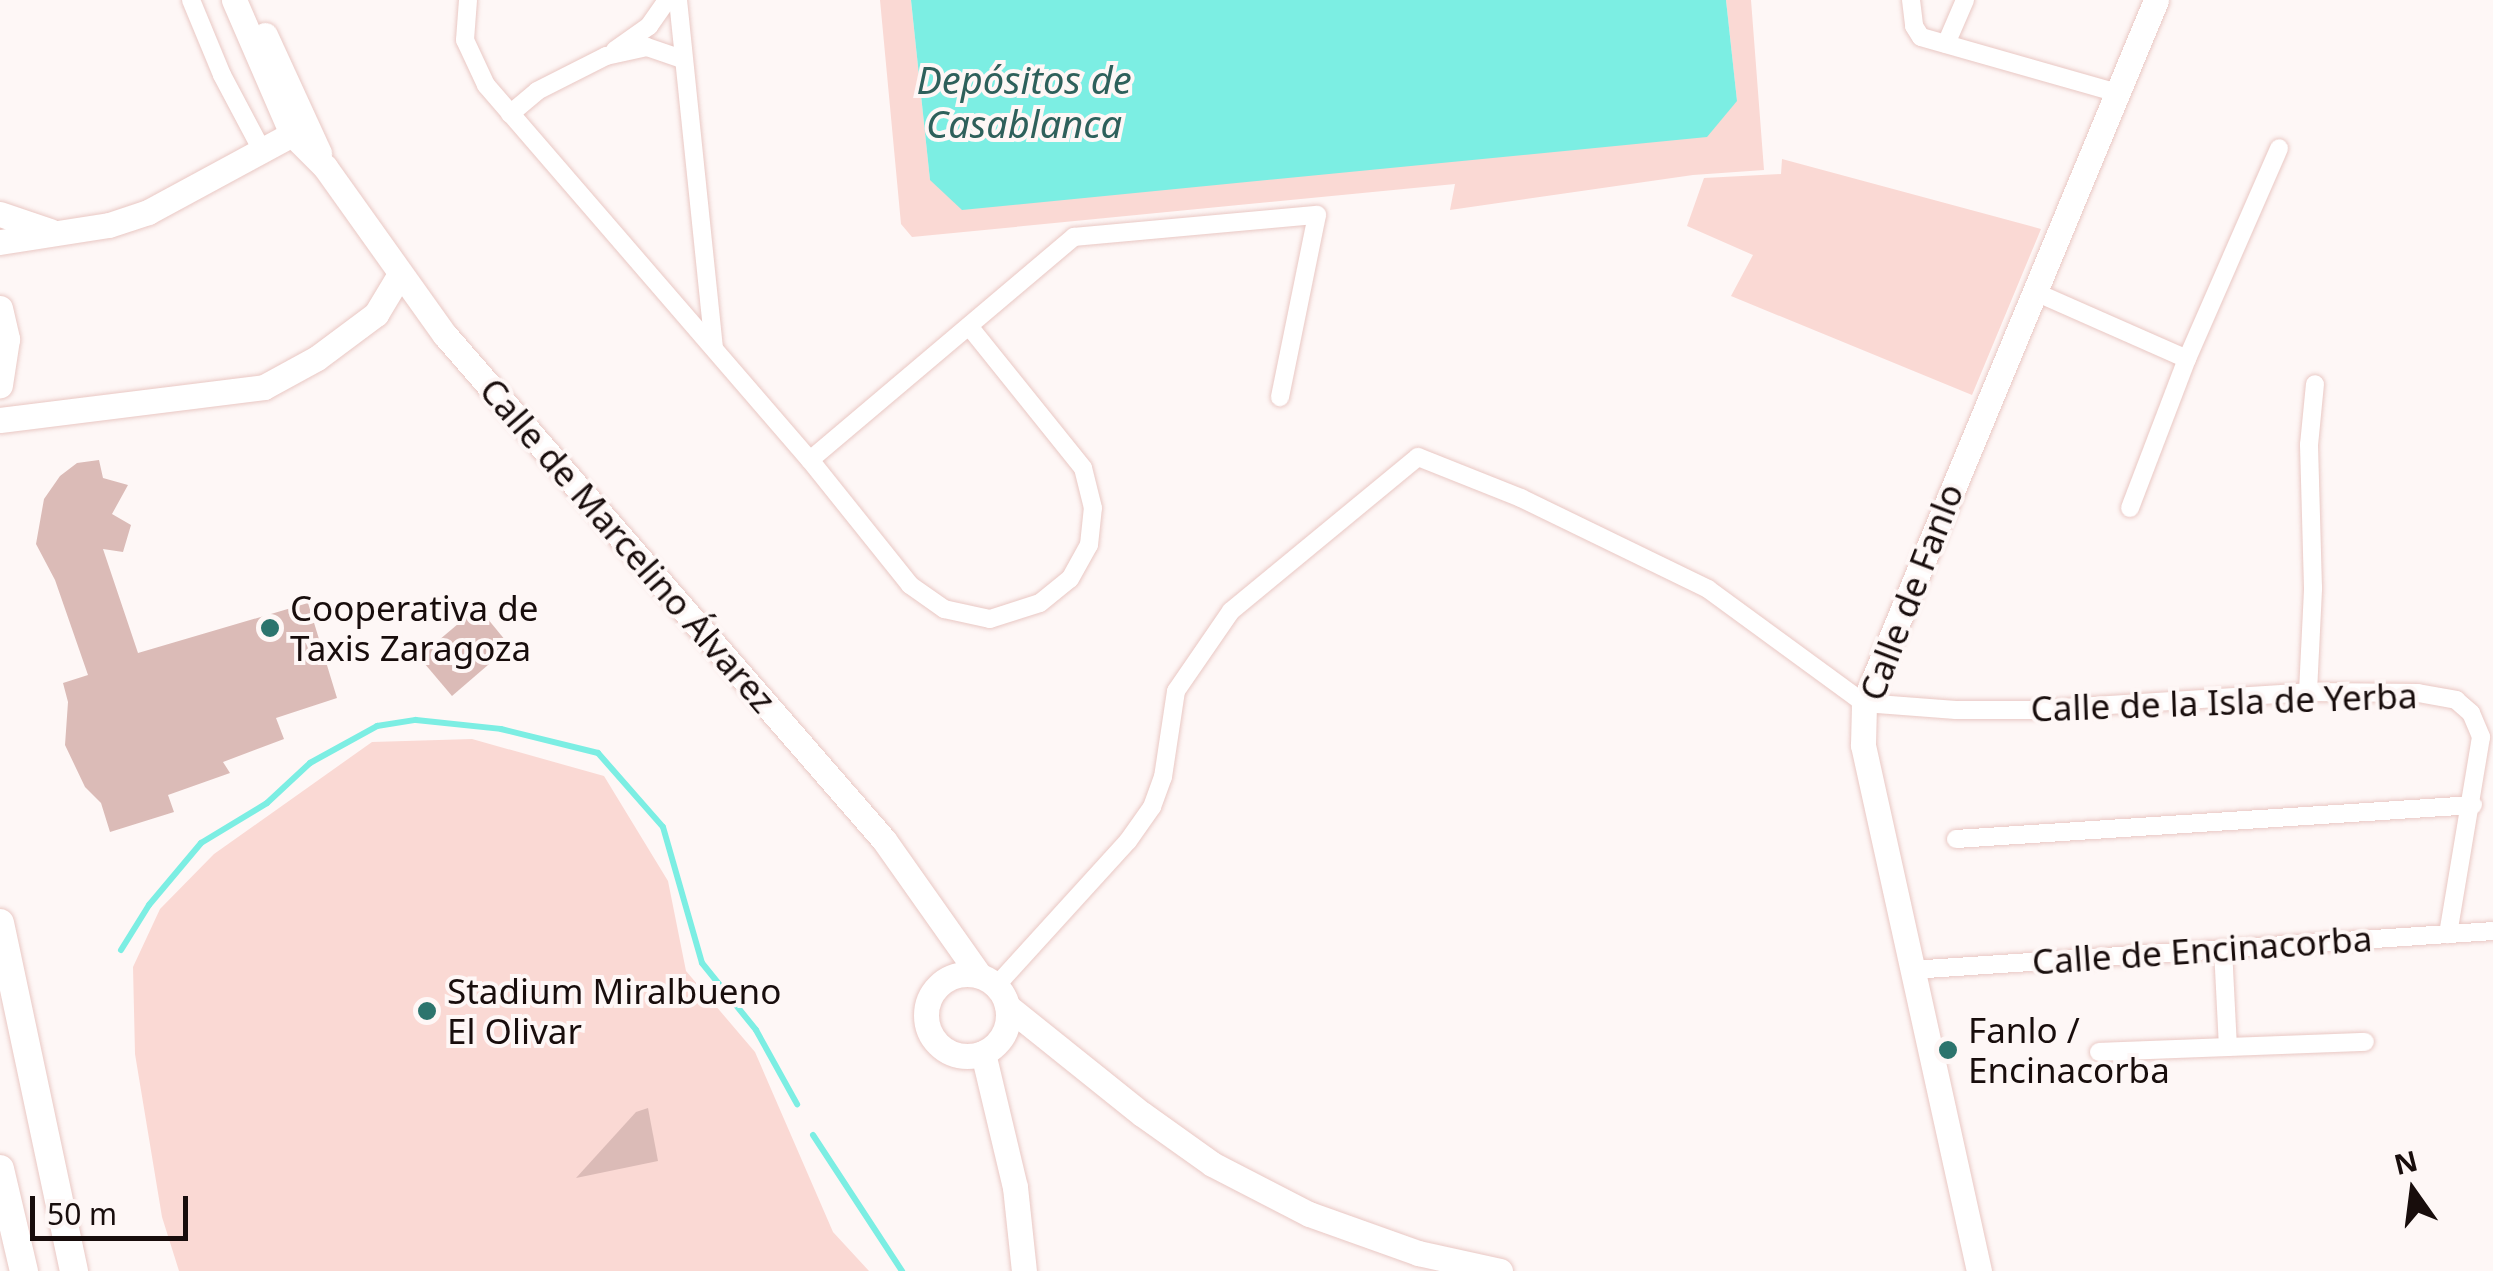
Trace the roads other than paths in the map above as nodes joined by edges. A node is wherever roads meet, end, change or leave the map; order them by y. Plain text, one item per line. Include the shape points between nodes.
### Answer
1 (191, 0) edge
2 (234, 0) edge
3 (248, 0) edge
4 (468, 0) edge
5 (667, 0) edge
6 (678, 0) edge
7 (1911, 0) edge
8 (1965, 0) edge
9 (2156, 0) edge
10 (1946, 44) junction
11 (606, 56) junction
12 (682, 59) junction
13 (2118, 93) junction
14 (510, 114) junction
15 (292, 134) junction
16 (257, 141) dead end
17 (2279, 148) dead end
18 (325, 167) junction
19 (0, 214) edge
20 (50, 231) junction
21 (0, 242) edge
22 (400, 274) junction
23 (2033, 292) junction
24 (0, 308) edge
25 (425, 309) junction
26 (376, 314) junction
27 (969, 326) junction
28 (714, 349) junction
29 (2187, 359) junction
30 (2315, 384) dead end
31 (0, 385) edge
32 (1280, 396) dead end
33 (0, 420) edge
34 (810, 460) junction
35 (2130, 508) dead end
36 (2308, 692) junction
37 (1864, 703) junction
38 (2472, 804) junction
39 (1956, 839) dead end
40 (942, 915) junction
41 (0, 923) edge
42 (2493, 931) edge
43 (2448, 934) junction
44 (2223, 949) junction
45 (1911, 970) junction
46 (951, 977) junction
47 (995, 989) junction
48 (1039, 1030) junction
49 (1005, 1032) junction
50 (2365, 1042) dead end
51 (2228, 1046) junction
52 (2100, 1052) dead end
53 (984, 1053) junction
54 (0, 1169) edge
55 (24, 1271) edge
56 (74, 1271) edge
57 (1024, 1271) edge
58 (1500, 1271) edge
59 (1979, 1271) edge

1 - 16 street
2 - 15 street, Calle de Marcelino Álvarez
3 - 18 street, Calle de Marcelino Álvarez
4 - 14 street via 468,56
5 - 11 street via 648,26
6 - 12 street
7 - 10 street via 1917,32
8 - 10 street
9 - 13 street, Calle de Fanlo
10 - 13 street
11 - 12 street via 647,48
11 - 14 street via 550,83
12 - 28 street
13 - 23 street, Calle de Fanlo
14 - 28 street
15 - 18 street, Calle de Marcelino Álvarez
15 - 20 street via 148,212 109,225
17 - 29 street
18 - 22 street, Calle de Marcelino Álvarez
19 - 20 street
20 - 21 street
22 - 25 street, Calle de Marcelino Álvarez
22 - 26 street
23 - 29 street
23 - 37 street, Calle de Fanlo
24 - 31 street via 8,339
25 - 26 street
25 - 40 street, Calle de Marcelino Álvarez
26 - 33 street via 264,387
27 - 32 street via 1074,237 1318,215
27 - 34 street
27 - 34 street via 1083,468 1093,508 1090,545 1070,579 1040,603 990,619 944,608 910,585
28 - 34 street
29 - 35 street
30 - 36 street
36 - 37 street, Calle de la Isla de Yerba via 2032,710
36 - 38 street, Calle de la Isla de Yerba via 2428,694 2463,704 2480,737
37 - 45 street, Calle de Fanlo via 1864,746
37 - 47 street via 1708,589 1521,498 1418,457 1231,611 1176,690 1152,807
38 - 39 street
38 - 43 street, Calle de la Isla de Yerba
40 - 46 street, Calle de Marcelino Álvarez
40 - 47 street, Calle de Marcelino Álvarez
41 - 56 main road
42 - 43 street, Calle de Encinacorba
43 - 44 street, Calle de Encinacorba
44 - 45 street, Calle de Encinacorba
44 - 51 street
45 - 59 street, Calle de Fanlo
46 - 47 street
46 - 53 street via 928,1000 930,1034 958,1055
47 - 48 street, Calle de Marcelino Álvarez
47 - 49 street
48 - 49 street
48 - 58 street, Calle de Marcelino Álvarez via 1212,1164 1292,1206 1418,1253
49 - 53 street
50 - 51 street
51 - 52 street
53 - 57 street via 1010,1157
54 - 55 main road

